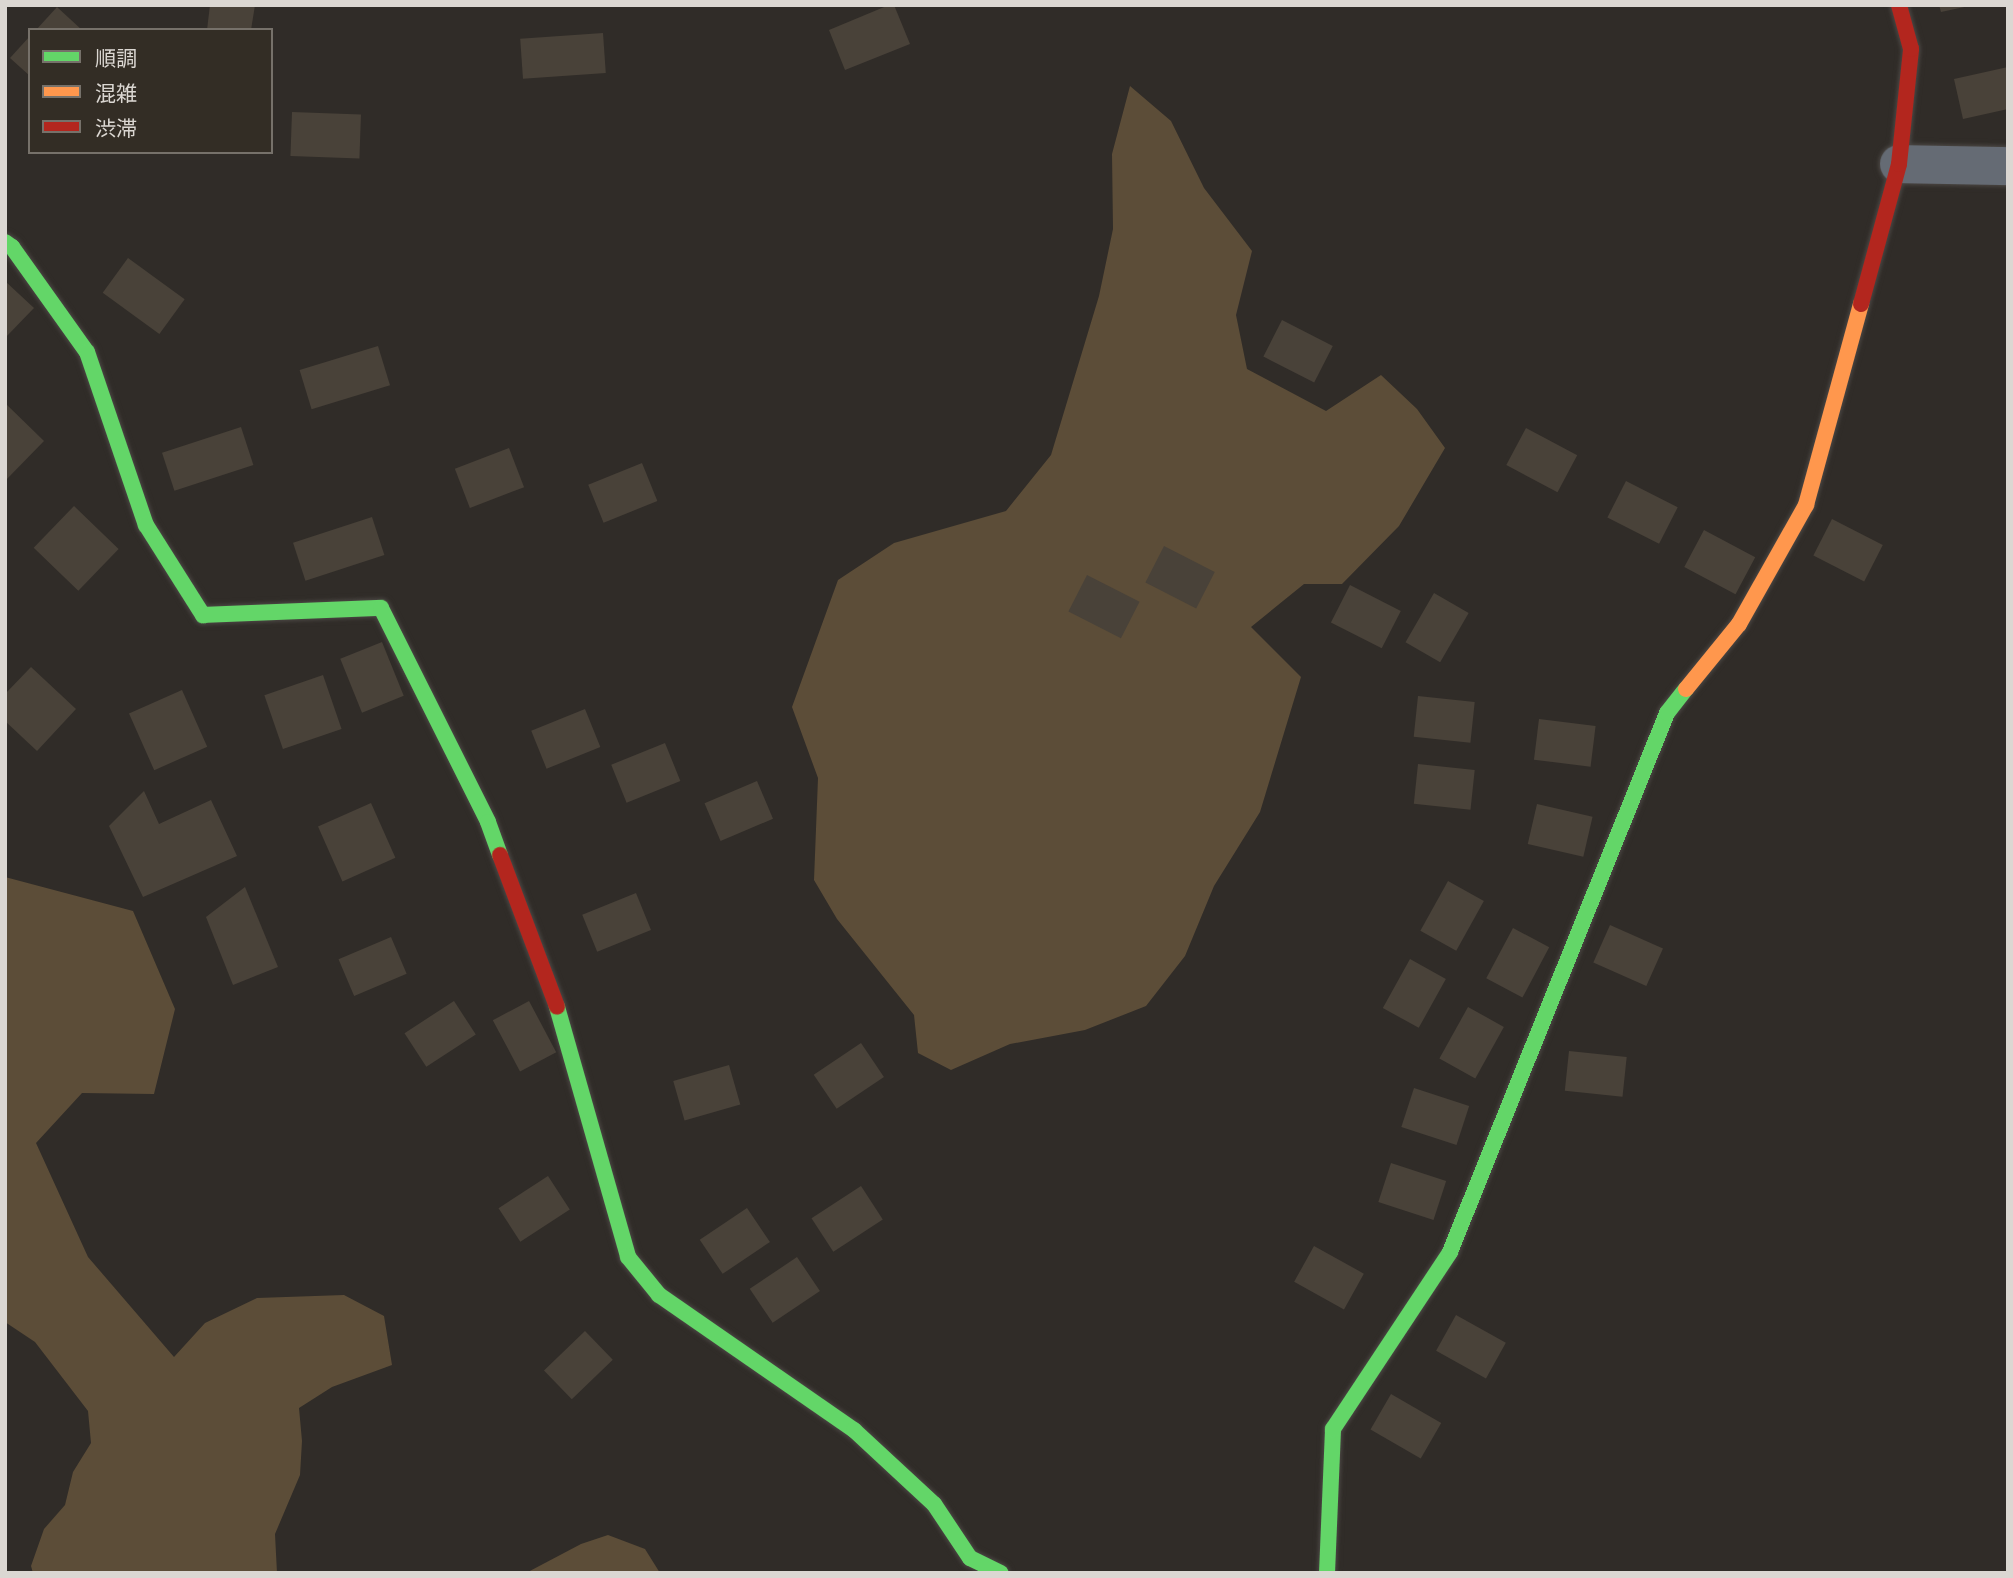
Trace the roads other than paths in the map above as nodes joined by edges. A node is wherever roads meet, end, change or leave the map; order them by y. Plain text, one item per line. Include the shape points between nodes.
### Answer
1 (1899, 5) edge
2 (1899, 164) junction
3 (2008, 166) edge
4 (5, 242) edge
5 (977, 1568) edge
6 (1327, 1573) edge

1 - 2 street via 1911,49
2 - 3 street
2 - 6 street via 1806,505 1739,624 1667,713 1450,1252 1333,1429
4 - 5 street via 87,352 146,524 203,615 381,608 488,822 565,1029 628,1257 659,1295 855,1430 934,1504

